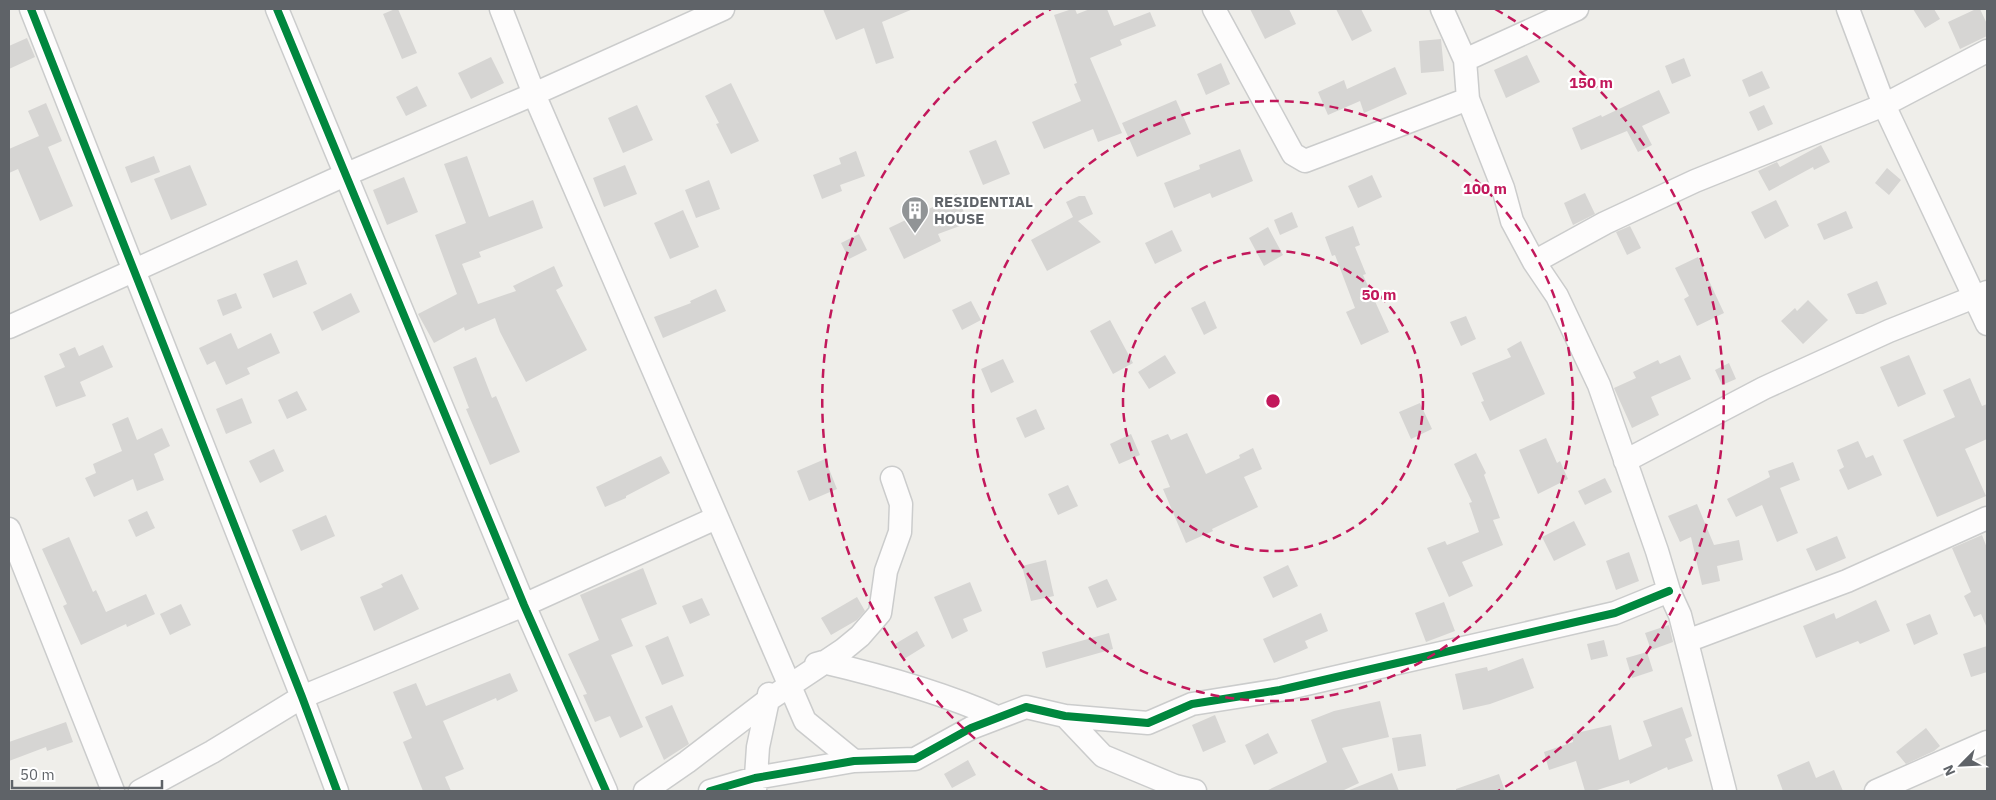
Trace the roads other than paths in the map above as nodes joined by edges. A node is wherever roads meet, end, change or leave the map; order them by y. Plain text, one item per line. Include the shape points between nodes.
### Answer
1 (30, 9) edge
2 (277, 9) edge
3 (501, 9) edge
4 (723, 9) edge
5 (1214, 9) edge
6 (1442, 9) edge
7 (1577, 9) edge
8 (1848, 9) edge
9 (1987, 51) edge
10 (1465, 60) junction
11 (534, 94) junction
12 (1468, 99) junction
13 (1884, 105) junction
14 (347, 174) junction
15 (1534, 262) junction
16 (133, 271) junction
17 (1981, 294) edge
18 (1987, 324) edge
19 (9, 327) edge
20 (1625, 461) junction
21 (892, 478) dead end
22 (716, 518) junction
23 (1987, 518) edge
24 (9, 528) edge
25 (1669, 591) junction
26 (524, 605) junction
27 (1687, 641) junction
28 (774, 650) junction
29 (823, 662) junction
30 (789, 685) junction
31 (302, 697) junction
32 (768, 700) junction
33 (1065, 716) junction
34 (997, 717) junction
35 (1987, 742) edge
36 (854, 761) junction
37 (755, 785) edge
38 (113, 791) edge
39 (140, 791) edge
40 (337, 791) edge
41 (606, 791) edge
42 (645, 791) edge
43 (710, 791) edge
44 (1195, 791) edge
45 (1726, 791) edge
46 (1876, 791) edge

1 - 16 street
2 - 14 street
3 - 11 street
4 - 11 street
5 - 12 street via 1293,154 1305,162
6 - 10 street
7 - 10 street
8 - 13 street
9 - 13 street
10 - 12 street
11 - 14 street
11 - 22 street
12 - 15 street via 1503,188 1512,221
13 - 15 street via 1695,180 1605,223
13 - 17 street
14 - 16 street
14 - 26 street
15 - 20 street via 1558,296 1599,386
16 - 19 street
16 - 31 street
17 - 18 street
17 - 20 street via 1889,331 1764,388
20 - 25 street
21 - 29 street via 901,504 900,532 886,571 880,613 860,636
22 - 26 street
22 - 28 street
23 - 27 street via 1847,581
24 - 38 street
25 - 27 street
25 - 33 street via 1615,613 1280,690 1192,704 1148,723
26 - 31 street
26 - 41 street
27 - 45 street
28 - 29 street via 800,668
28 - 30 street
28 - 32 street via 774,672
29 - 30 street
29 - 34 street via 895,679 967,703
30 - 32 street
30 - 36 street via 805,721
31 - 39 street
31 - 40 street
32 - 37 street via 758,747
32 - 42 street
33 - 34 street via 1026,707
33 - 44 street via 1103,756
34 - 36 street via 916,759
35 - 46 street
36 - 37 street
37 - 43 street

